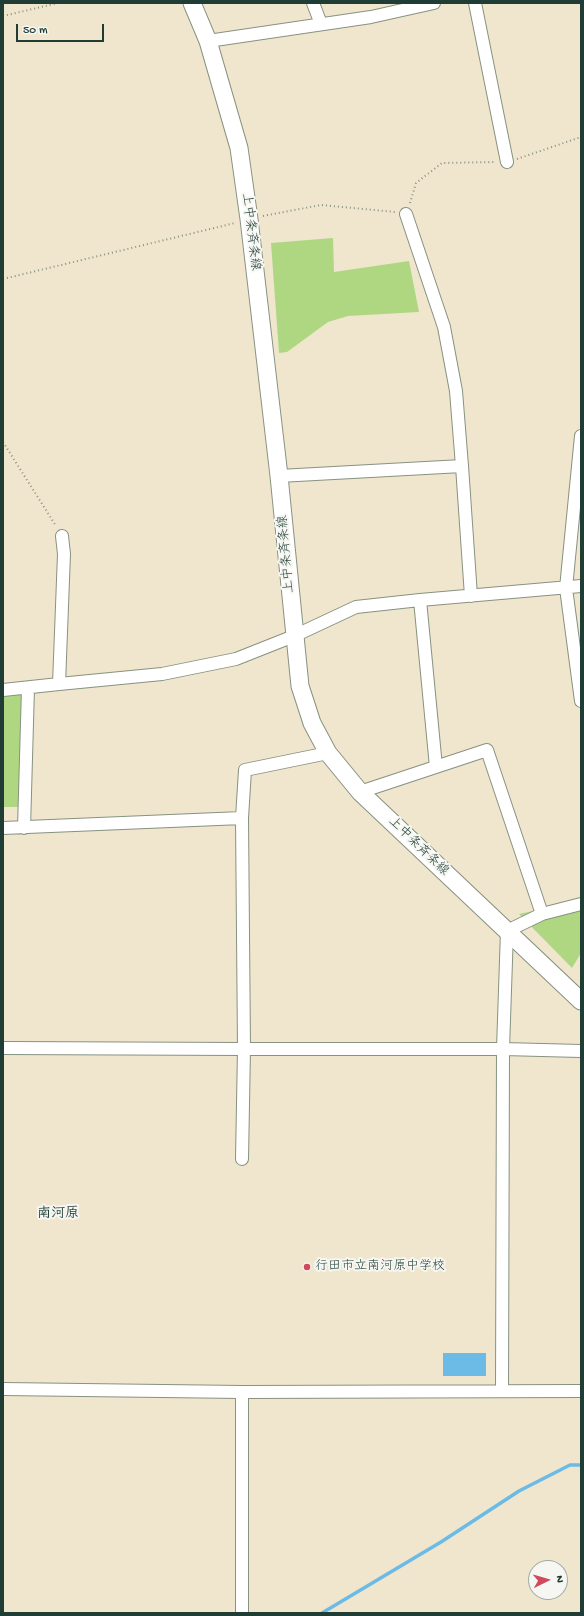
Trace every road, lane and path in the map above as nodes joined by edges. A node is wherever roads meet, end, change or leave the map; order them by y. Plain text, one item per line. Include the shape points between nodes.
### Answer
1 (58, 3) edge
2 (192, 3) edge
3 (313, 3) edge
4 (434, 3) edge
5 (475, 3) edge
6 (3, 16) edge
7 (321, 24) junction
8 (208, 41) junction
9 (581, 137) edge
10 (507, 162) junction
11 (406, 214) junction
12 (249, 219) junction
13 (3, 279) edge
14 (581, 436) edge
15 (3, 442) edge
16 (462, 466) junction
17 (279, 476) junction
18 (62, 536) joint
19 (581, 586) edge
20 (566, 588) junction
21 (471, 596) junction
22 (420, 600) junction
23 (294, 636) junction
24 (59, 684) junction
25 (28, 688) junction
26 (3, 690) edge
27 (581, 702) edge
28 (328, 753) junction
29 (436, 767) junction
30 (360, 792) junction
31 (242, 818) junction
32 (3, 828) edge
33 (24, 828) junction
34 (581, 904) edge
35 (542, 914) junction
36 (507, 932) junction
37 (581, 1001) edge
38 (3, 1048) edge
39 (503, 1048) junction
40 (244, 1049) junction
41 (581, 1051) edge
42 (242, 1159) dead end
43 (3, 1389) edge
44 (502, 1391) junction
45 (581, 1391) edge
46 (242, 1392) junction
47 (242, 1613) edge

1 - 6 path
2 - 8 main road, 上中条斉条線
3 - 7 street
4 - 7 street via 371,17
5 - 10 street
7 - 8 street
8 - 12 main road, 上中条斉条線 via 239,148
9 - 10 path
10 - 11 path via 442,162 416,183
11 - 12 path via 321,205
11 - 16 street via 444,327 456,391
12 - 13 path
12 - 17 main road, 上中条斉条線
14 - 20 street
15 - 18 path
16 - 17 street
16 - 21 street
17 - 23 main road, 上中条斉条線
18 - 24 street via 64,554
19 - 20 street
20 - 21 street
20 - 27 street
21 - 22 street
22 - 23 street via 356,607
22 - 29 street
23 - 24 street via 236,659 162,674
23 - 28 main road, 上中条斉条線 via 300,686 312,723
24 - 25 street
25 - 26 street
25 - 33 street
28 - 30 main road, 上中条斉条線
28 - 31 street via 245,770
29 - 30 street
29 - 35 street via 487,750
30 - 36 main road, 上中条斉条線
31 - 33 street
31 - 40 street
32 - 33 street
34 - 35 street
35 - 36 street
36 - 37 main road, 上中条斉条線
36 - 39 street
38 - 40 street
39 - 40 street
39 - 41 street
39 - 44 street
40 - 42 street
43 - 46 street
44 - 45 street
44 - 46 street
46 - 47 street

